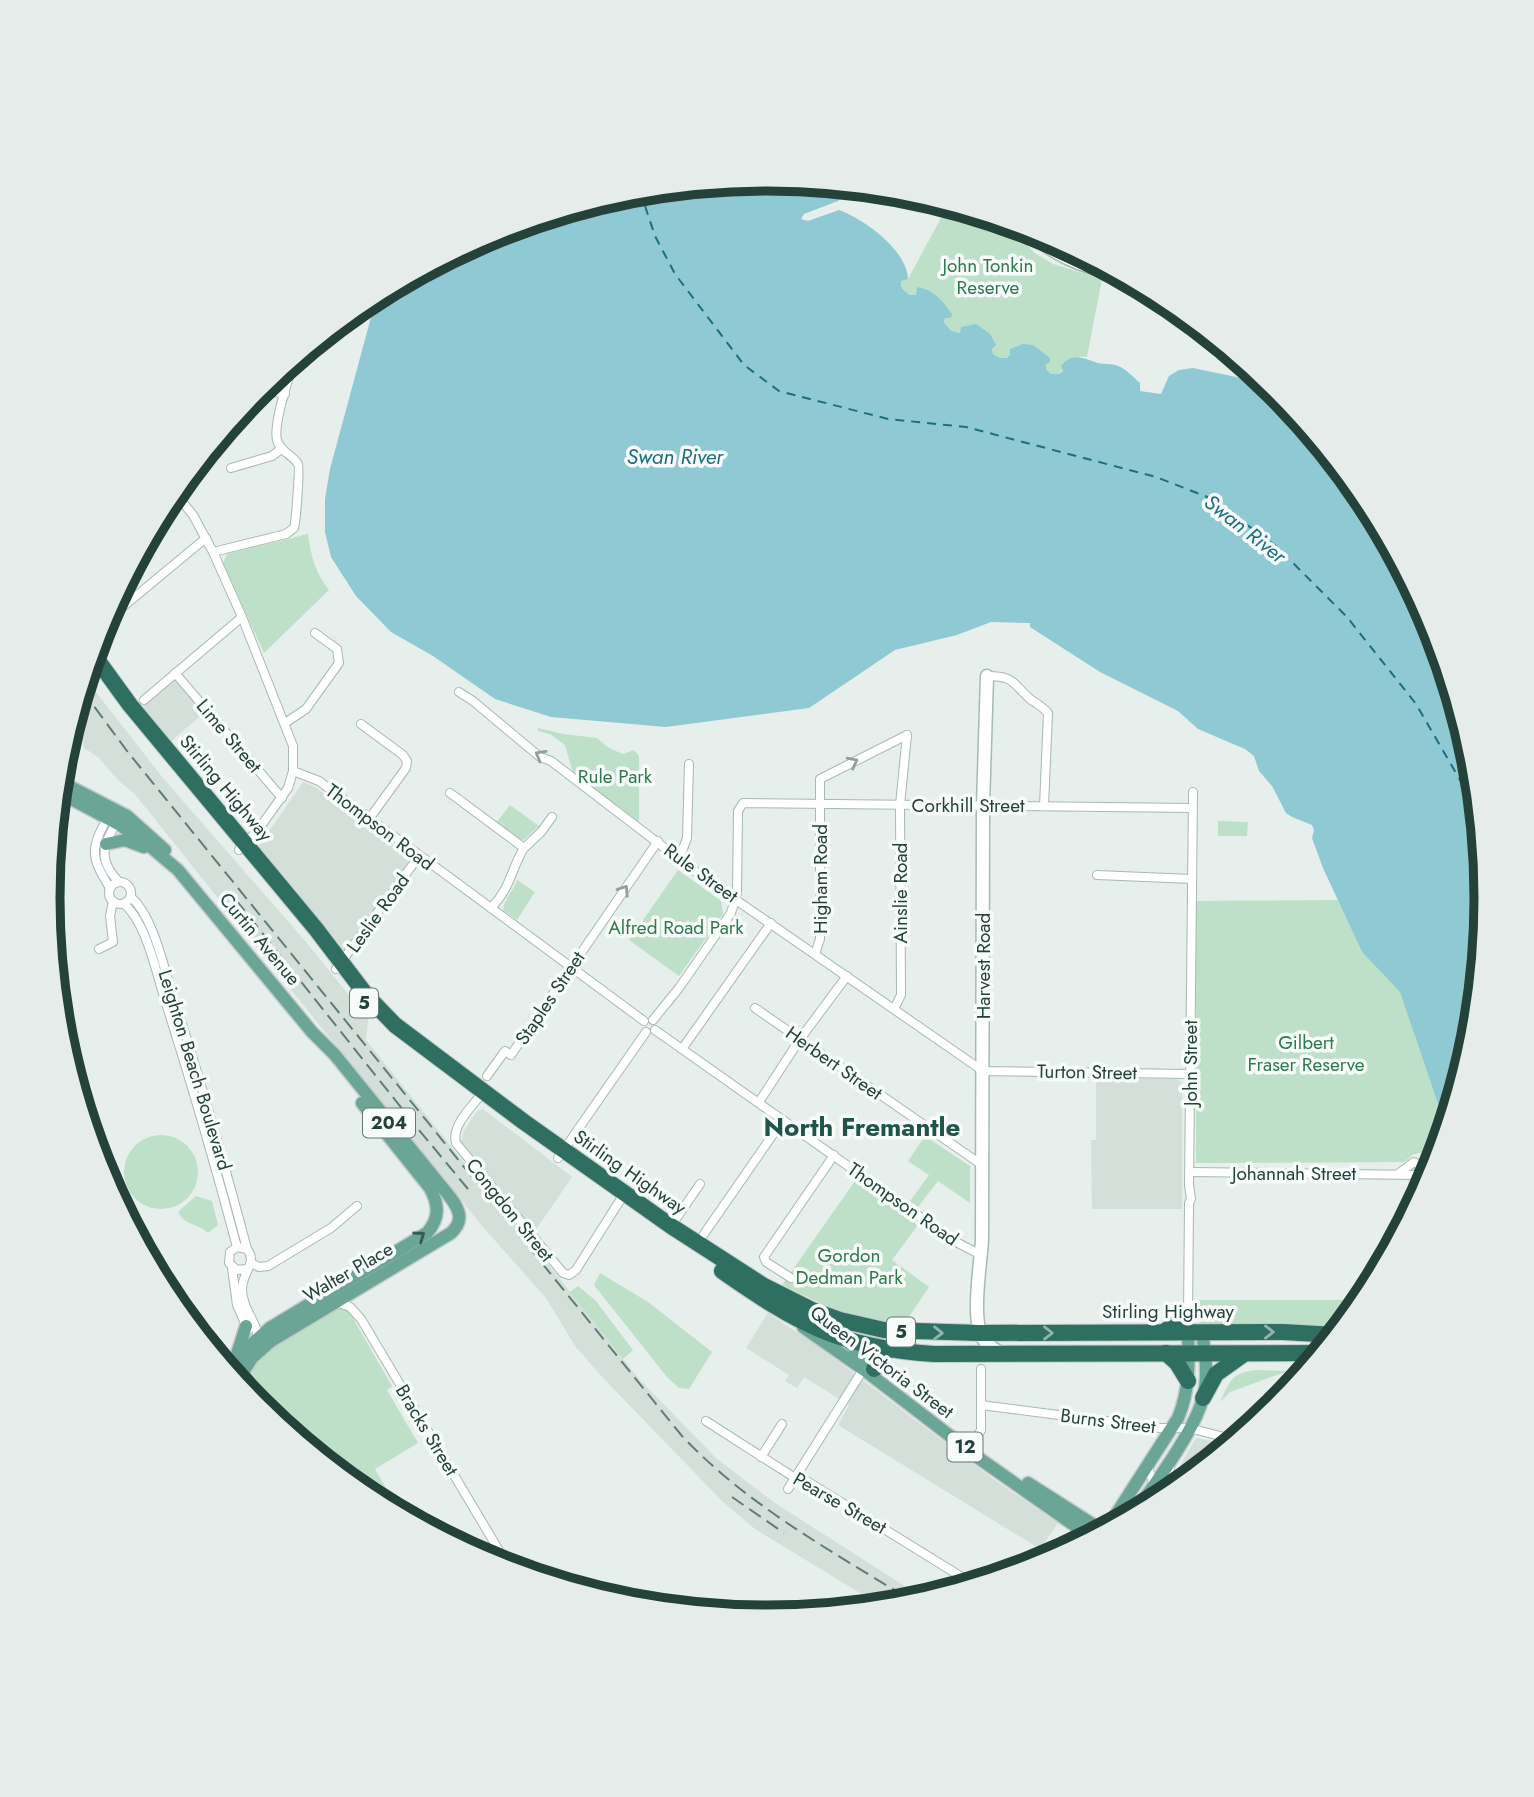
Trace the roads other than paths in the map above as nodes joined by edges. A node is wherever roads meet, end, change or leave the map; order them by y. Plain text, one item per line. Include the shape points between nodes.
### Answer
1 (289, 378) edge
2 (274, 391) edge
3 (285, 394) junction
4 (281, 449) junction
5 (231, 468) dead end
6 (182, 501) edge
7 (206, 538) junction
8 (213, 552) junction
9 (122, 607) edge
10 (242, 617) junction
11 (315, 633) dead end
12 (100, 664) edge
13 (96, 673) edge
14 (175, 673) junction
15 (987, 677) joint
16 (459, 692) dead end
17 (144, 700) dead end
18 (285, 723) junction
19 (361, 724) dead end
20 (907, 735) joint
21 (689, 764) dead end
22 (293, 771) junction
23 (69, 787) edge
24 (1193, 792) dead end
25 (450, 793) dead end
26 (68, 796) edge
27 (282, 798) junction
28 (820, 803) junction
29 (900, 805) junction
30 (984, 806) junction
31 (1044, 806) junction
32 (1193, 808) junction
33 (114, 815) junction
34 (552, 817) dead end
35 (369, 819) junction
36 (658, 841) junction
37 (106, 844) junction
38 (242, 847) junction
39 (524, 848) junction
40 (157, 852) junction
41 (419, 856) junction
42 (677, 858) junction
43 (178, 870) junction
44 (1097, 876) dead end
45 (1192, 879) junction
46 (119, 882) junction
47 (110, 888) junction
48 (131, 897) junction
49 (736, 899) junction
50 (113, 901) junction
51 (124, 904) junction
52 (491, 908) junction
53 (771, 923) junction
54 (99, 949) dead end
55 (815, 954) junction
56 (339, 966) junction
57 (571, 967) junction
58 (847, 976) junction
59 (755, 1008) dead end
60 (894, 1009) junction
61 (649, 1020) junction
62 (650, 1031) junction
63 (312, 1032) junction
64 (800, 1039) junction
65 (682, 1049) junction
66 (983, 1071) junction
67 (1190, 1074) junction
68 (483, 1089) junction
69 (759, 1102) junction
70 (783, 1120) junction
71 (561, 1154) junction
72 (834, 1155) junction
73 (982, 1165) junction
74 (1190, 1172) junction
75 (1398, 1174) dead end
76 (700, 1184) dead end
77 (622, 1197) junction
78 (357, 1206) dead end
79 (437, 1217) joint
80 (460, 1218) joint
81 (671, 1226) junction
82 (704, 1234) dead end
83 (237, 1247) junction
84 (247, 1249) junction
85 (981, 1255) junction
86 (248, 1266) junction
87 (232, 1268) junction
88 (791, 1278) dead end
89 (335, 1301) junction
90 (823, 1314) junction
91 (787, 1315) junction
92 (246, 1326) junction
93 (1193, 1326) junction
94 (980, 1333) junction
95 (1324, 1334) edge
96 (258, 1337) junction
97 (277, 1337) junction
98 (846, 1341) junction
99 (888, 1350) junction
100 (1166, 1353) junction
101 (1197, 1353) junction
102 (1309, 1353) edge
103 (962, 1354) junction
104 (1002, 1354) junction
105 (1244, 1354) junction
106 (252, 1358) junction
107 (234, 1363) edge
108 (235, 1365) edge
109 (868, 1367) junction
110 (981, 1369) dead end
111 (243, 1373) edge
112 (1188, 1381) junction
113 (1203, 1398) junction
114 (981, 1405) junction
115 (706, 1421) dead end
116 (782, 1424) dead end
117 (1171, 1428) junction
118 (1189, 1428) junction
119 (1225, 1437) edge
120 (1181, 1441) junction
121 (971, 1448) junction
122 (761, 1457) junction
123 (1147, 1465) junction
124 (795, 1478) junction
125 (1169, 1480) edge
126 (1154, 1483) junction
127 (1159, 1487) edge
128 (788, 1489) dead end
129 (1147, 1495) edge
130 (1114, 1515) edge
131 (1095, 1525) edge
132 (1080, 1533) edge
133 (501, 1554) edge
134 (963, 1578) edge

1 - 3 street
2 - 3 street
3 - 4 street via 276,430
4 - 5 street
4 - 8 street via 300,469 294,528 279,537
6 - 7 street
7 - 8 street
7 - 9 street
8 - 10 street
10 - 14 street
10 - 18 street
11 - 18 street via 337,649 339,663 306,709
12 - 38 highway, Stirling Highway / 5
13 - 38 highway, Stirling Highway / 5
14 - 17 street
14 - 27 street, Lime Street
15 - 30 street, Harvest Road
15 - 31 street via 1013,680 1048,713
36 -> 16 street, Rule Street
18 - 22 street via 293,746
19 - 35 street via 407,761
28 -> 20 street, Higham Road via 820,779
20 - 29 street, Ainslie Road
21 - 42 street via 687,838
22 - 27 street
22 - 35 street, Thompson Road via 319,781
23 - 33 main road, Curtin Avenue / 204
24 - 32 street, John Street
25 - 39 street
26 - 33 main road, Curtin Avenue / 204
27 - 38 street
28 - 29 street, Corkhill Street
28 - 49 street, Corkhill Street via 743,803 738,811
28 - 55 street, Higham Road via 820,939
29 - 30 street, Corkhill Street
29 - 60 street, Ainslie Road via 901,995
30 - 31 street, Corkhill Street
30 - 66 street, Harvest Road
31 - 32 street, Corkhill Street
32 - 45 street, John Street
33 - 37 street
33 - 40 main road, Curtin Avenue / 204
33 - 43 main road, Curtin Avenue / 204 via 152,836 172,856
33 - 47 street via 94,848 95,862
34 - 39 street
35 - 41 street, Thompson Road
36 - 42 street, Rule Street
57 -> 36 street, Staples Street
37 - 40 main road via 125,840
37 - 46 street, Leighton Beach Boulevard via 103,859
38 - 56 highway, Stirling Highway / 5
39 - 52 street via 510,883
40 - 43 main road, Curtin Avenue / 204
41 - 52 street, Thompson Road
41 - 56 street, Leslie Road
42 - 49 street, Rule Street
43 - 63 main road, Curtin Avenue / 204
44 - 45 street
45 - 67 street, John Street
46 - 47 street
46 - 48 street, Leighton Beach Boulevard via 129,886
47 - 50 street
48 - 51 street
48 - 84 street, Leighton Beach Boulevard via 141,906 158,948
49 - 53 street, Rule Street
49 - 61 street via 725,923 665,1007
50 - 51 street
50 - 54 street via 113,942
51 - 83 street, Leighton Beach Boulevard via 134,912 149,951 210,1142
52 - 57 street, Thompson Road
53 - 55 street, Rule Street
53 - 65 street
55 - 58 street, Rule Street
56 - 68 highway, Stirling Highway / 5 via 395,1025
57 - 61 street, Thompson Road
57 - 68 street, Staples Street via 511,1055 505,1051
58 - 60 street, Rule Street
58 - 64 street
59 - 64 street, Herbert Street
60 - 66 street, Rule Street
61 - 62 street via 642,1027
62 - 65 street, Thompson Road
62 - 71 street
63 - 79 main road, Curtin Avenue / 204 via 327,1058 430,1188 438,1204
63 - 80 main road, Curtin Avenue / 204 via 450,1197
64 - 69 street
64 - 73 street, Herbert Street
65 - 69 street, Thompson Road
66 - 67 street, Turton Street
66 - 73 street, Harvest Road
67 - 74 street, John Street
68 - 71 highway, Stirling Highway / 5
68 - 77 street, Congdon Street via 457,1129 456,1143 565,1274 576,1270
69 - 70 street, Thompson Road
70 - 72 street, Thompson Road
70 - 82 street
71 - 77 highway, Stirling Highway / 5
72 - 85 street, Thompson Road
72 - 88 street via 764,1257
73 - 85 street, Harvest Road
74 - 75 street, Johannah Street
74 - 93 street, John Street
76 - 81 street
77 - 81 highway, Stirling Highway / 5
77 - 91 highway, Stirling Highway / 5
78 - 86 street via 331,1228 268,1266
96 -> 79 main road, Walter Place / 204 via 427,1233
80 - 89 main road, Walter Place / 204 via 451,1233
81 - 90 highway, Stirling Highway / 5 via 764,1286
83 - 84 street
83 - 87 street via 228,1256
84 - 86 street via 252,1255
85 - 94 street, Harvest Road via 984,1320
86 - 87 street
86 - 96 street via 242,1295
87 - 92 street via 237,1305
89 - 97 main road, Walter Place / 204
89 - 133 street, Bracks Street via 350,1307 361,1319
90 -> 94 highway, Stirling Highway / 5 via 884,1330
90 - 98 main road, 12
91 - 98 highway, Stirling Highway / 5
91 - 109 main road, Queen Victoria Street / 12
92 - 96 street
92 - 107 main road
94 -> 93 highway, Stirling Highway / 5 via 1163,1332 1177,1325
93 -> 95 highway, Stirling Highway
93 - 101 main road
94 - 103 street
94 - 104 street
96 - 97 street
96 - 106 street
96 - 108 main road, 204
97 - 106 main road, Walter Place / 204
98 - 99 highway, Stirling Highway / 5
98 - 109 main road, Queen Victoria Street / 12
99 - 103 highway, Stirling Highway / 5
99 - 109 highway
100 - 101 highway, Stirling Highway / 5
100 - 104 highway, Stirling Highway / 5
100 - 112 highway
101 - 105 highway, Stirling Highway / 5
101 - 112 main road
101 - 113 main road via 1206,1373
102 - 105 highway, Stirling Highway / 5
103 - 104 highway, Stirling Highway / 5
105 - 113 highway via 1220,1369
106 - 111 main road, 204
109 - 121 main road, Queen Victoria Street / 12
109 - 124 street
110 - 114 street
112 - 117 main road via 1184,1404
113 - 118 main road
114 - 117 street, Burns Street
114 - 121 street via 980,1432
115 - 122 street, Pearse Street
116 - 122 street
117 - 118 street, Burns Street
117 - 123 main road
118 - 119 street, Burns Street
118 - 120 main road
120 - 125 street via 1182,1450
120 - 126 main road
121 - 131 main road, Queen Victoria Street / 12
121 - 132 main road, Queen Victoria Street / 12
122 - 124 street, Pearse Street
123 - 126 street
123 - 130 main road
124 - 128 street
124 - 134 street, Pearse Street
126 - 127 street
126 - 129 main road

